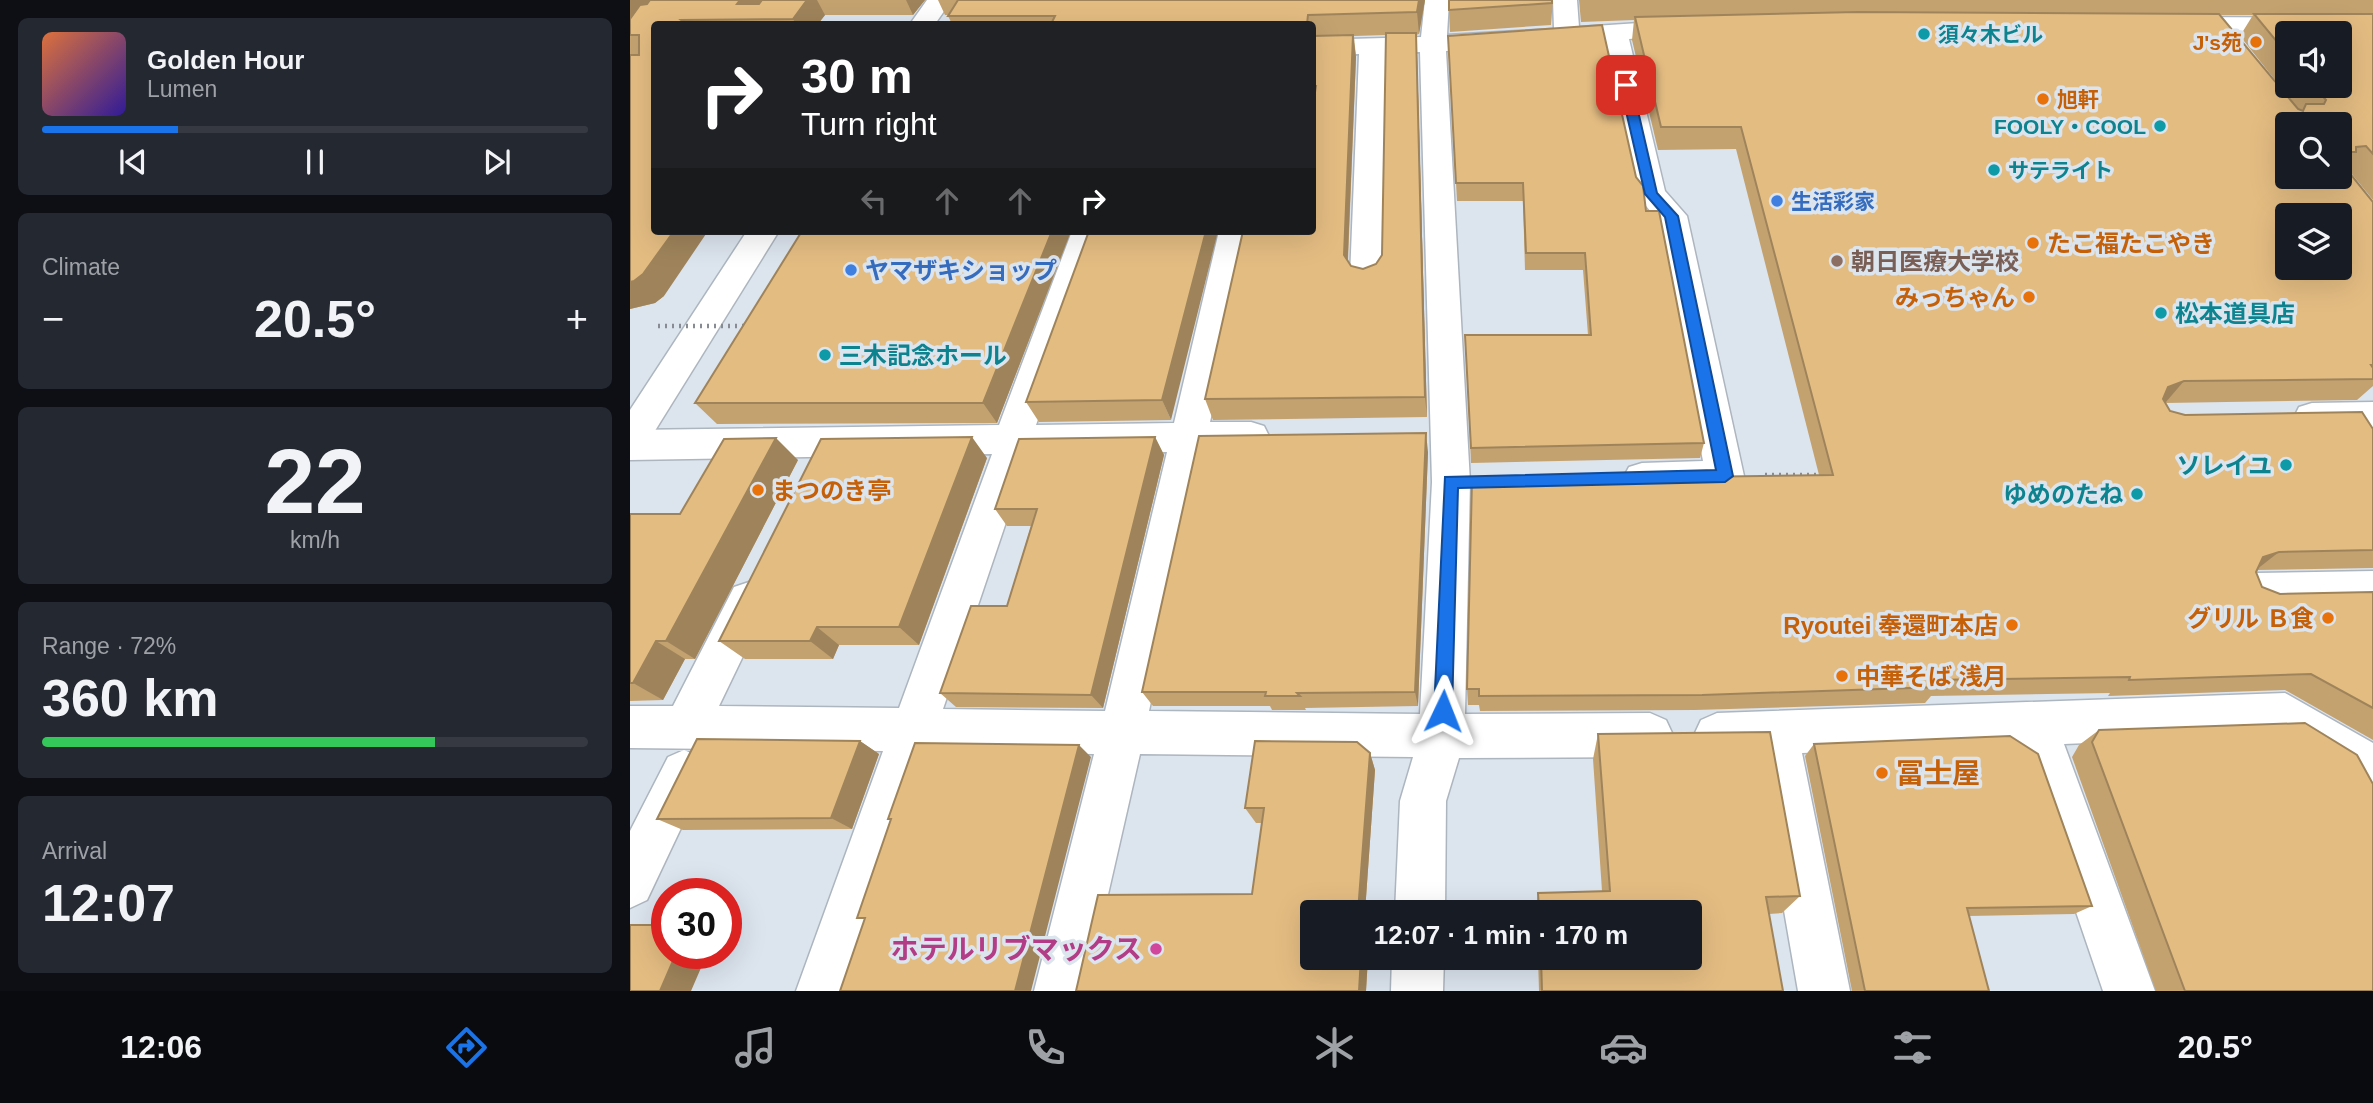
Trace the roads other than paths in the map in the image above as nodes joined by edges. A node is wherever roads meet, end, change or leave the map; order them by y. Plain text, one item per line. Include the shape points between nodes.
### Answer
1 (940, 0) edge
2 (1437, 0) edge
3 (1565, 0) edge
4 (1704, 18) edge
5 (924, 21) edge
6 (2151, 25) edge
7 (2215, 26) junction
8 (1614, 30) junction
9 (2369, 30) edge
10 (1567, 34) junction
11 (1433, 44) junction
12 (1373, 46) junction
13 (1316, 48) edge
14 (2232, 48) edge
15 (760, 235) edge
16 (1087, 235) edge
17 (1234, 235) edge
18 (1366, 277) edge
19 (2373, 416) edge
20 (2277, 418) edge
21 (1284, 436) edge
22 (1189, 437) junction
23 (1012, 439) junction
24 (828, 442) junction
25 (630, 443) edge
26 (809, 479) edge
27 (1602, 479) edge
28 (1492, 481) edge
29 (1451, 482) junction
30 (766, 566) edge
31 (2373, 589) edge
32 (2256, 591) edge
33 (2034, 722) junction
34 (630, 727) edge
35 (696, 727) junction
36 (914, 728) junction
37 (1122, 733) junction
38 (1776, 734) junction
39 (1442, 736) junction
40 (2373, 769) edge
41 (630, 883) edge
42 (1420, 900) edge
43 (1418, 970) edge
44 (822, 991) edge
45 (1060, 991) edge
46 (1418, 991) edge
47 (1824, 991) edge
48 (2129, 991) edge

1 - 5 street
2 - 11 street
3 - 10 street
4 - 8 street
6 - 7 street
7 - 9 street
7 - 14 street
8 - 10 street
8 - 27 street via 1651,194 1672,216 1725,476
10 - 11 street
11 - 12 street
11 - 29 street via 1434,434
12 - 13 street
12 - 18 street
15 - 25 street
16 - 23 street
17 - 22 street
19 - 20 street
21 - 22 street
22 - 23 street
22 - 37 street
23 - 24 street
23 - 36 street via 1010,456
24 - 25 street
24 - 26 street
28 - 29 street
29 - 39 street
30 - 35 street
31 - 32 street
33 - 38 street
33 - 40 street via 2285,714
33 - 48 street
34 - 35 street
35 - 36 street
35 - 41 street
36 - 37 street
36 - 44 street
37 - 39 street
37 - 45 street
38 - 39 street
38 - 47 street
39 - 42 street via 1423,801
43 - 46 street

